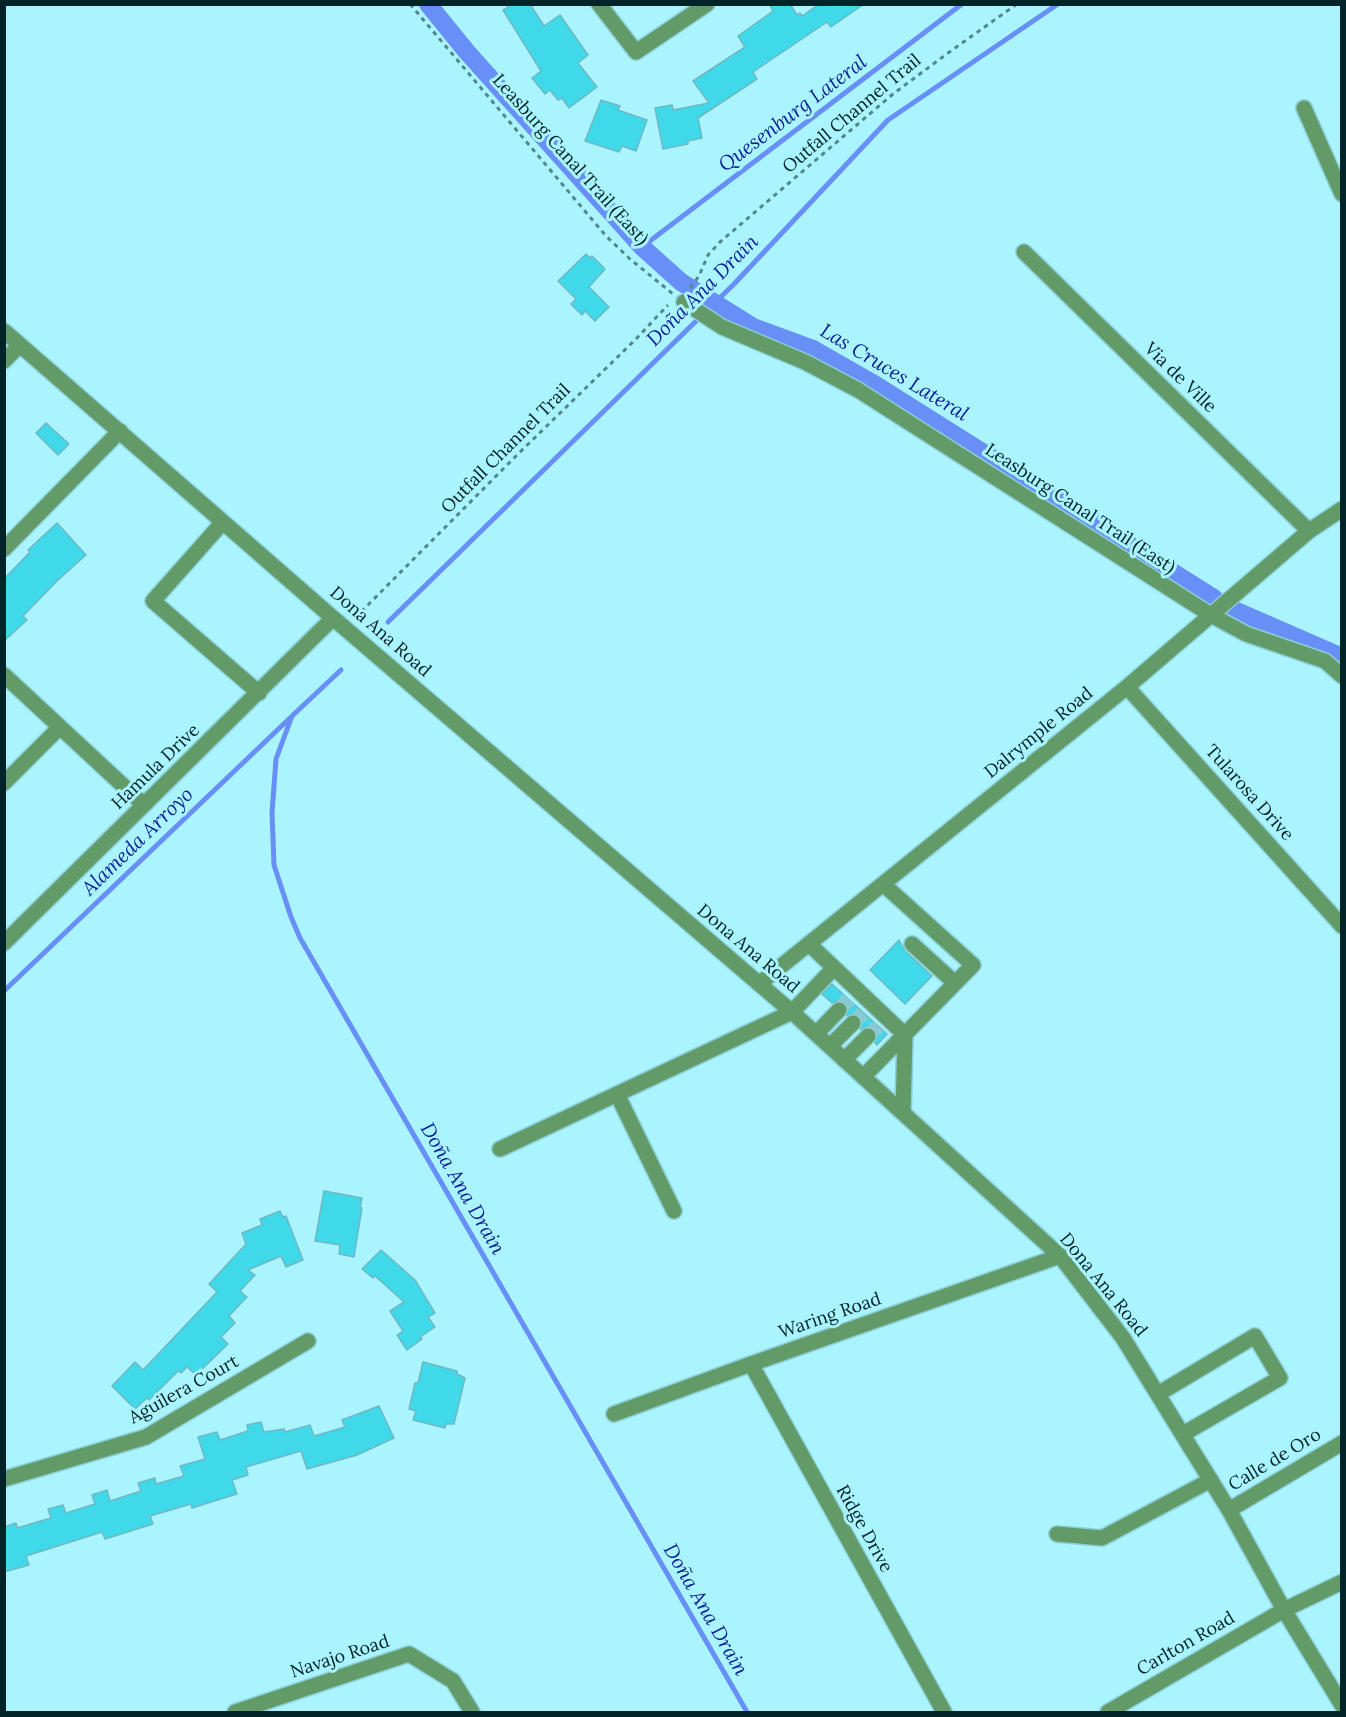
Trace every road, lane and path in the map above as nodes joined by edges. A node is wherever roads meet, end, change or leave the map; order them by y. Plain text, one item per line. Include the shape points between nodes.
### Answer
1 (410, 4) edge
2 (599, 4) edge
3 (706, 4) edge
4 (1017, 4) edge
5 (1304, 108) dead end
6 (1341, 194) edge
7 (1024, 252) dead end
8 (693, 284) dead end
9 (681, 300) junction
10 (4, 331) edge
11 (20, 345) junction
12 (4, 361) edge
13 (120, 431) junction
14 (1341, 509) edge
15 (223, 522) junction
16 (1309, 531) junction
17 (4, 549) edge
18 (1211, 615) junction
19 (333, 618) junction
20 (346, 628) junction
21 (4, 675) edge
22 (1341, 676) edge
23 (1127, 687) junction
24 (259, 693) junction
25 (60, 727) junction
26 (4, 783) edge
27 (144, 805) junction
28 (883, 884) junction
29 (1341, 926) edge
30 (4, 943) edge
31 (809, 944) junction
32 (912, 944) dead end
33 (833, 969) junction
34 (956, 983) junction
35 (759, 984) junction
36 (848, 1000) junction
37 (792, 1012) junction
38 (863, 1013) junction
39 (877, 1027) junction
40 (816, 1034) junction
41 (905, 1035) junction
42 (830, 1046) junction
43 (844, 1060) junction
44 (863, 1077) junction
45 (617, 1094) junction
46 (903, 1113) junction
47 (500, 1149) dead end
48 (675, 1211) dead end
49 (1060, 1256) junction
50 (308, 1341) dead end
51 (751, 1364) junction
52 (1158, 1394) junction
53 (614, 1414) dead end
54 (1183, 1434) junction
55 (1341, 1443) edge
56 (4, 1479) edge
57 (1211, 1480) junction
58 (1229, 1510) junction
59 (1058, 1534) dead end
60 (1341, 1582) edge
61 (1284, 1610) junction
62 (1341, 1705) edge
63 (235, 1713) edge
64 (472, 1713) edge
65 (944, 1713) edge
66 (1108, 1713) edge

1 - 9 path, Leasburg Canal Trail (East) via 606,236
2 - 3 street via 636,52
4 - 8 path, Outfall Channel Trail via 893,94 720,242 708,255
5 - 6 street
7 - 16 street, Via de Ville
9 - 18 street, Leasburg Canal Trail (East) via 722,327 805,362 858,390
9 - 20 path, Outfall Channel Trail via 662,310
10 - 11 street, Dona Ana Road
11 - 12 street
11 - 13 street, Dona Ana Road
13 - 15 street, Dona Ana Road
13 - 17 street
14 - 16 street, Dalrymple Road
15 - 19 street, Dona Ana Road
15 - 24 street via 153,601
16 - 18 street, Dalrymple Road
18 - 22 street, Leasburg Canal Trail (East) via 1246,634 1325,661
18 - 23 street, Dalrymple Road
19 - 20 street, Dona Ana Road
19 - 24 street, Hamula Drive
20 - 35 street, Dona Ana Road
21 - 25 street
23 - 28 street, Dalrymple Road
23 - 29 street, Tularosa Drive
24 - 27 street, Hamula Drive
25 - 26 street
25 - 27 street
27 - 30 street, Hamula Drive
28 - 31 street, Dalrymple Road
28 - 34 street via 974,965
31 - 33 street
31 - 35 street, Dalrymple Road
32 - 34 street
33 - 36 street
33 - 37 street
34 - 41 street
35 - 37 street, Dona Ana Road
36 - 38 street
36 - 40 street
37 - 40 street, Dona Ana Road
37 - 45 street
38 - 39 street
38 - 42 street
39 - 41 street
39 - 43 street
40 - 42 street, Dona Ana Road
41 - 44 street
41 - 46 street
42 - 43 street, Dona Ana Road
43 - 44 street, Dona Ana Road
44 - 46 street, Dona Ana Road
45 - 47 street
45 - 48 street
46 - 49 street, Dona Ana Road
49 - 51 street, Waring Road
49 - 52 street, Dona Ana Road via 1123,1338
50 - 56 street, Aguilera Court via 146,1437
51 - 53 street, Waring Road
51 - 65 street, Ridge Drive
52 - 54 street, Dona Ana Road
52 - 54 street via 1255,1336 1280,1378
54 - 57 street, Dona Ana Road
55 - 58 street, Calle de Oro
57 - 58 street, Dona Ana Road
57 - 59 street via 1102,1538
58 - 61 street, Dona Ana Road
60 - 61 street, Carlton Road
61 - 62 street, Dona Ana Road
61 - 66 street, Carlton Road
63 - 64 street, Navajo Road via 409,1654 453,1681

